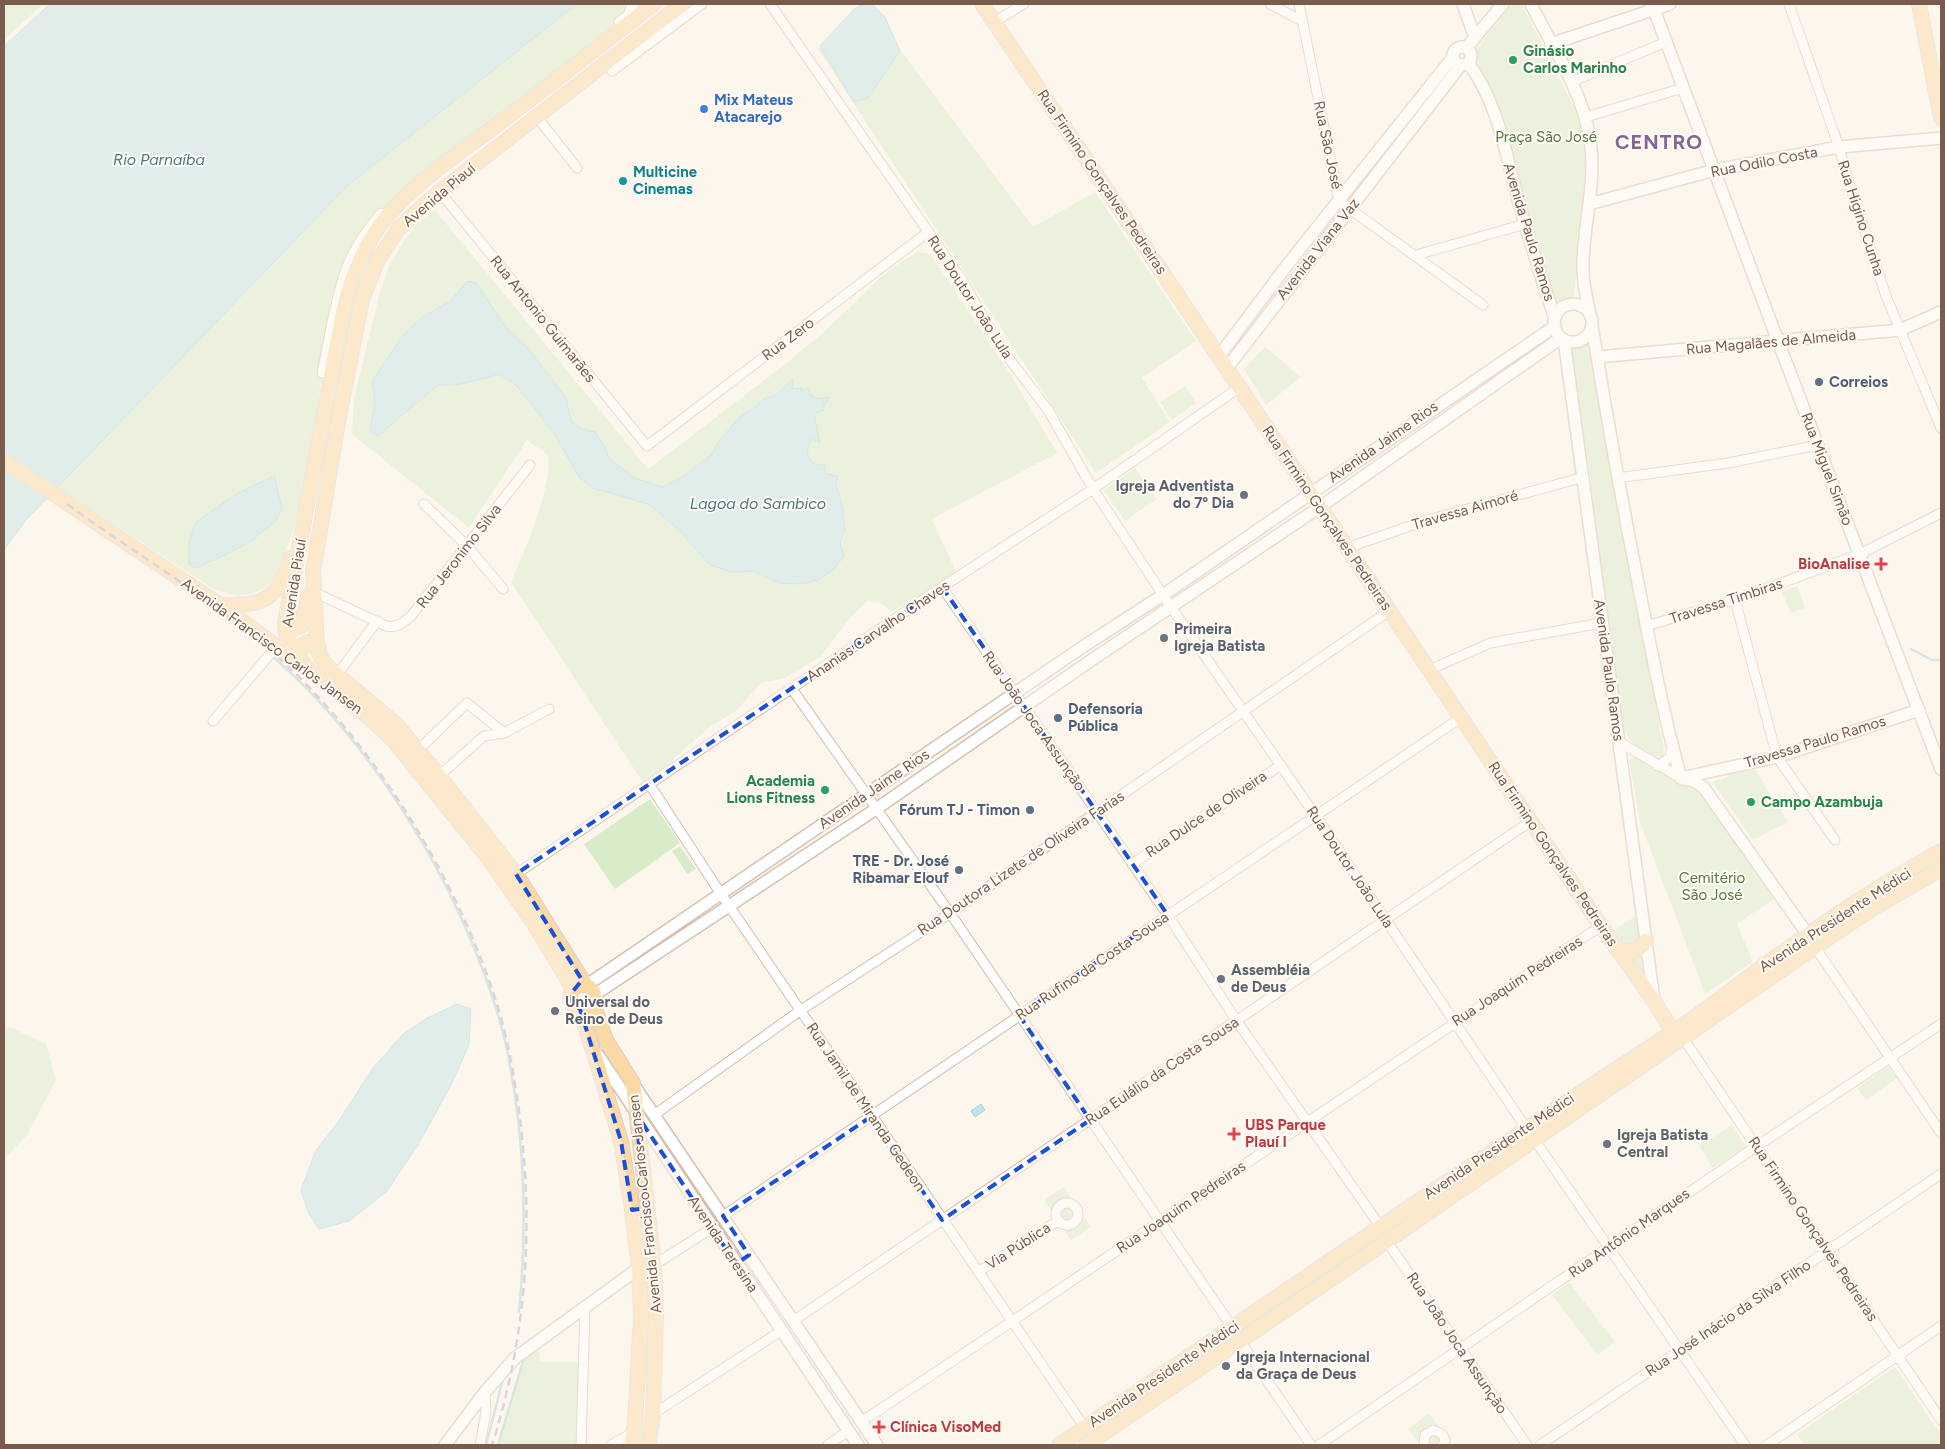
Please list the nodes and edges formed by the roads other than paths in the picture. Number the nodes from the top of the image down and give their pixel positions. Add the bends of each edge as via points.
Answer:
1 (634, 4) edge
2 (654, 4) edge
3 (682, 4) edge
4 (702, 4) edge
5 (770, 4) edge
6 (982, 4) edge
7 (1024, 4) edge
8 (1270, 4) edge
9 (1299, 4) edge
10 (1463, 4) edge
11 (1503, 4) edge
12 (1530, 4) edge
13 (1670, 4) edge
14 (1789, 4) edge
15 (1919, 4) edge
16 (1653, 6) edge
17 (1302, 21) junction
18 (994, 22) junction
19 (1475, 38) junction
20 (1666, 42) junction
21 (1551, 44) junction
22 (1466, 48) junction
23 (1453, 57) junction
24 (1465, 64) junction
25 (612, 71) dead end
26 (1571, 82) junction
27 (1683, 88) junction
28 (537, 117) junction
29 (1586, 117) junction
30 (1941, 118) edge
31 (1401, 124) junction
32 (1410, 132) junction
33 (1941, 138) edge
34 (1839, 147) junction
35 (577, 168) dead end
36 (1715, 170) junction
37 (440, 192) junction
38 (1339, 201) junction
39 (1589, 204) junction
40 (1349, 208) junction
41 (1525, 224) junction
42 (928, 232) junction
43 (1416, 255) junction
44 (1288, 264) junction
45 (1300, 273) junction
46 (1482, 305) dead end
47 (1941, 312) edge
48 (1591, 320) junction
49 (1555, 322) junction
50 (1900, 330) junction
51 (1563, 339) junction
52 (1778, 341) junction
53 (1597, 357) junction
54 (1223, 362) junction
55 (322, 372) dead end
56 (1468, 384) junction
57 (1240, 387) junction
58 (1477, 396) junction
59 (1941, 428) edge
60 (1388, 439) junction
61 (1818, 445) junction
62 (647, 446) joint
63 (1397, 452) junction
64 (4, 461) edge
65 (530, 465) dead end
66 (1584, 477) junction
67 (1618, 478) junction
68 (1093, 489) junction
69 (1310, 492) junction
70 (424, 504) dead end
71 (1320, 506) junction
72 (1941, 513) edge
73 (305, 518) junction
74 (1235, 544) junction
75 (467, 546) junction
76 (1347, 548) junction
77 (1860, 554) junction
78 (1243, 557) junction
79 (312, 572) junction
80 (942, 587) junction
81 (503, 589) dead end
82 (314, 592) junction
83 (1163, 594) junction
84 (1735, 600) junction
85 (220, 605) junction
86 (1171, 607) junction
87 (289, 609) junction
88 (1389, 611) junction
89 (377, 621) junction
90 (1602, 623) junction
91 (1646, 626) junction
92 (277, 646) junction
93 (1084, 646) junction
94 (298, 658) junction
95 (322, 658) junction
96 (1093, 659) junction
97 (309, 670) junction
98 (1429, 670) junction
99 (337, 675) junction
100 (792, 689) junction
101 (1014, 694) junction
102 (1024, 707) junction
103 (549, 709) dead end
104 (1919, 710) junction
105 (1243, 711) junction
106 (1462, 717) junction
107 (213, 721) dead end
108 (504, 733) junction
109 (1619, 742) junction
110 (1672, 744) junction
111 (418, 750) junction
112 (1777, 757) junction
113 (1280, 765) junction
114 (1658, 766) junction
115 (1941, 768) edge
116 (439, 776) junction
117 (1681, 778) junction
118 (650, 784) junction
119 (866, 795) junction
120 (876, 809) junction
121 (1096, 811) junction
122 (1315, 815) junction
123 (1531, 821) junction
124 (1835, 840) dead end
125 (1941, 851) edge
126 (1132, 864) junction
127 (1941, 869) edge
128 (516, 874) junction
129 (720, 894) junction
130 (1871, 901) junction
131 (730, 907) junction
132 (950, 913) junction
133 (1167, 914) junction
134 (1386, 920) junction
135 (1601, 926) junction
136 (1646, 941) junction
137 (1811, 941) junction
138 (1616, 948) junction
139 (586, 991) junction
140 (1654, 1001) junction
141 (580, 1009) junction
142 (801, 1010) junction
143 (1020, 1015) junction
144 (1236, 1020) junction
145 (1454, 1022) junction
146 (1941, 1024) edge
147 (1678, 1035) junction
148 (590, 1043) junction
149 (1890, 1058) junction
150 (632, 1083) junction
151 (636, 1114) junction
152 (654, 1115) junction
153 (872, 1116) junction
154 (1090, 1120) junction
155 (1308, 1122) junction
156 (1530, 1133) junction
157 (1941, 1133) edge
158 (1757, 1146) junction
159 (1941, 1174) edge
160 (647, 1208) junction
161 (632, 1210) junction
162 (723, 1216) junction
163 (942, 1220) junction
164 (1058, 1220) dead end
165 (1160, 1222) junction
166 (1380, 1226) junction
167 (712, 1228) junction
168 (1386, 1240) junction
169 (1608, 1248) junction
170 (1828, 1251) junction
171 (749, 1255) junction
172 (736, 1264) junction
173 (654, 1265) junction
174 (1320, 1266) junction
175 (639, 1268) junction
176 (978, 1272) junction
177 (1330, 1280) junction
178 (584, 1308) junction
179 (793, 1321) junction
180 (1012, 1322) junction
181 (1941, 1326) edge
182 (1232, 1327) junction
183 (781, 1331) junction
184 (1240, 1341) junction
185 (1461, 1348) junction
186 (1680, 1350) junction
187 (1898, 1356) junction
188 (820, 1360) junction
189 (807, 1370) junction
190 (485, 1392) junction
191 (653, 1414) junction
192 (1941, 1420) edge
193 (861, 1422) junction
194 (1085, 1428) junction
195 (848, 1431) junction
196 (632, 1439) edge
197 (1092, 1444) edge
198 (445, 1445) edge
199 (480, 1445) edge
200 (581, 1445) edge
201 (612, 1445) edge
202 (648, 1445) edge
203 (828, 1445) edge
204 (858, 1445) edge
205 (877, 1445) edge
206 (1060, 1445) edge
207 (1311, 1445) edge
208 (1319, 1445) edge
209 (1424, 1445) edge
210 (1443, 1445) edge
211 (1527, 1445) edge
212 (1540, 1445) edge
213 (1745, 1445) edge
214 (1767, 1445) edge

1 - 55 street via 628,15 414,181 370,226 344,274
2 - 73 main road, Avenida Piauí via 431,174 400,202 380,226 349,285
3 - 28 main road, Avenida Piauí
4 - 25 street
5 - 42 street, Rua Doutor João Lula
6 - 18 main road, Rua Firmino Gonçalves Pedreiras
7 - 18 street
8 - 17 street
9 - 17 street, Rua São José
10 - 19 street
11 - 19 street
12 - 21 street
13 - 16 street
14 - 34 street, Rua Higino Cunha
15 - 30 main road
16 - 20 street, Rua Miguel Simão
16 - 21 street
17 - 38 street, Rua São José
18 - 54 main road, Rua Firmino Gonçalves Pedreiras
19 - 22 street
20 - 26 street
20 - 27 street, Rua Miguel Simão
21 - 26 street
22 - 23 street via 1458,48
22 - 24 street via 1471,55
23 - 24 street via 1456,63
23 - 31 street, Avenida Viana Vaz
24 - 32 street, Avenida Viana Vaz
24 - 41 street, Avenida Paulo Ramos via 1482,84 1492,107
26 - 29 street
27 - 29 street
27 - 36 street, Rua Miguel Simão
28 - 35 street
28 - 37 main road, Avenida Piauí
29 - 39 street via 1592,163
31 - 32 street
31 - 38 street, Avenida Viana Vaz
32 - 40 street, Avenida Viana Vaz
33 - 34 street, Rua Odilo Costa
34 - 36 street, Rua Odilo Costa
34 - 50 street, Rua Higino Cunha via 1871,253
36 - 39 street, Rua Odilo Costa
36 - 52 street, Rua Miguel Simão
37 - 62 street, Rua Antonio Guimarães
37 - 79 main road, Avenida Piauí via 398,229 378,260 362,299
38 - 40 street, Rua São José
38 - 44 street, Avenida Viana Vaz
39 - 48 street via 1582,266
40 - 43 street, Rua São José
40 - 45 street, Avenida Viana Vaz
41 - 43 street
41 - 49 street, Avenida Paulo Ramos
42 - 62 street, Rua Zero
42 - 68 street, Rua Doutor João Lula via 976,302 1001,348 1048,410
43 - 46 street, Rua São José
44 - 45 street
44 - 54 street, Avenida Viana Vaz
45 - 54 street, Avenida Viana Vaz
47 - 50 street, Rua Magalães de Almeida
48 - 49 street via 1581,306 1571,305 1560,309
48 - 51 street via 1588,334 1582,340
48 - 53 street
49 - 51 street
49 - 56 street, Avenida Jaime Rios
50 - 52 street, Rua Magalães de Almeida
50 - 59 street, Rua Higino Cunha
51 - 58 street, Avenida Jaime Rios
51 - 66 street, Avenida Paulo Ramos
52 - 53 street, Rua Magalães de Almeida
52 - 61 street, Rua Miguel Simão
53 - 67 street
54 - 57 main road, Rua Firmino Gonçalves Pedreiras
56 - 58 street
56 - 60 street, Avenida Jaime Rios
57 - 68 street, Ananias Carvalho Chaves
57 - 69 main road, Rua Firmino Gonçalves Pedreiras
58 - 63 street, Avenida Jaime Rios
60 - 63 street
60 - 69 street, Avenida Jaime Rios
61 - 67 street via 1728,463
61 - 77 street, Rua Miguel Simão
63 - 71 street, Avenida Jaime Rios
64 - 85 main road, Avenida Francisco Carlos Jansen
65 - 75 street, Rua Jeronimo Silva
66 - 76 street, Travessa Aimoré via 1398,528
66 - 90 street, Avenida Paulo Ramos
67 - 91 street
68 - 80 street, Ananias Carvalho Chaves
68 - 83 street, Rua Doutor João Lula
69 - 71 main road, Rua Firmino Gonçalves Pedreiras
69 - 74 street, Avenida Jaime Rios
70 - 75 street
71 - 76 main road, Rua Firmino Gonçalves Pedreiras
71 - 78 street, Avenida Jaime Rios
72 - 77 street, Travessa Timbiras
73 - 85 main road, Avenida Piauí via 284,580 273,592 254,603
73 - 87 main road, Avenida Piauí
74 - 78 street
74 - 83 street, Avenida Jaime Rios
75 - 81 street
75 - 89 street, Rua Jeronimo Silva via 412,616 393,627
76 - 88 main road, Rua Firmino Gonçalves Pedreiras
77 - 84 street, Travessa Timbiras
77 - 104 street, Rua Miguel Simão
78 - 86 street, Avenida Jaime Rios
79 - 82 main road, Avenida Piauí
79 - 87 main road via 301,626 294,628 288,622
80 - 100 street, Ananias Carvalho Chaves
80 - 101 street, Rua João Joca Assunção
82 - 89 street, Rua Jeronimo Silva
82 - 95 main road, Avenida Francisco Carlos Jansen via 316,632
83 - 86 street
83 - 93 street, Avenida Jaime Rios
84 - 91 street, Travessa Timbiras
84 - 112 street
85 - 92 main road, Avenida Francisco Carlos Jansen
86 - 96 street, Avenida Jaime Rios
86 - 105 street, Rua Doutor João Lula
87 - 94 main road, Avenida Piauí via 285,623 287,640
88 - 98 main road, Rua Firmino Gonçalves Pedreiras
88 - 105 street, Rua Doutora Lizete de Oliveira Farias
89 - 99 street
90 - 98 street via 1490,642
90 - 109 street, Avenida Paulo Ramos
91 - 110 street
92 - 97 main road, Avenida Francisco Carlos Jansen
92 - 107 street, Avenida Piauí
93 - 96 street
93 - 101 street, Avenida Jaime Rios
94 - 95 main road via 300,647 307,642 314,645
94 - 97 main road, Avenida Piauí
95 - 99 main road, Avenida Francisco Carlos Jansen
96 - 102 street, Avenida Jaime Rios
97 - 139 main road, Avenida Francisco Carlos Jansen via 366,714 394,741 489,859
98 - 106 main road, Rua Firmino Gonçalves Pedreiras
99 - 111 main road, Avenida Francisco Carlos Jansen via 397,726
100 - 118 street, Ananias Carvalho Chaves
100 - 119 street
101 - 102 street, Rua João Joca Assunção
101 - 119 street, Avenida Jaime Rios
102 - 120 street, Avenida Jaime Rios
102 - 121 street, Rua João Joca Assunção
103 - 108 street
104 - 112 street, Travessa Paulo Ramos
104 - 115 street, Rua Miguel Simão
105 - 113 street, Rua Doutor João Lula
105 - 121 street, Rua Doutora Lizete de Oliveira Farias
106 - 122 street, Rua Rufino da Costa Sousa
106 - 123 main road, Rua Firmino Gonçalves Pedreiras
108 - 111 street via 468,703
108 - 116 street via 484,736
109 - 114 street
109 - 136 street, Avenida Paulo Ramos
110 - 114 street via 1670,757
110 - 117 street
111 - 116 main road, Avenida Francisco Carlos Jansen
112 - 117 street, Travessa Paulo Ramos
112 - 124 street
113 - 122 street, Rua Doutor João Lula
113 - 126 street, Rua Dulce de Oliveira
114 - 117 street
116 - 128 main road, Avenida Francisco Carlos Jansen
117 - 137 street via 1704,788
118 - 128 street, Ananias Carvalho Chaves
118 - 129 street, Rua Jamil de Miranda Gedeon
119 - 120 street
119 - 129 street, Avenida Jaime Rios
120 - 131 street, Avenida Jaime Rios
120 - 132 street
121 - 126 street, Rua João Joca Assunção
121 - 132 street, Rua Doutora Lizete de Oliveira Farias
122 - 133 street, Rua Rufino da Costa Sousa
122 - 134 street, Rua Doutor João Lula
123 - 134 street, Rua Eulálio da Costa Sousa
123 - 135 main road, Rua Firmino Gonçalves Pedreiras
125 - 130 main road, Avenida Presidente Médici
126 - 133 street, Rua João Joca Assunção
127 - 130 main road, Avenida Presidente Médici
128 - 139 main road, Avenida Francisco Carlos Jansen
129 - 131 street, Rua Jamil de Miranda Gedeon
129 - 139 street, Avenida Jaime Rios
130 - 137 main road, Avenida Presidente Médici
131 - 139 street, Avenida Jaime Rios
131 - 142 street, Rua Jamil de Miranda Gedeon
132 - 142 street, Rua Doutora Lizete de Oliveira Farias
132 - 143 street
133 - 143 street, Rua Rufino da Costa Sousa
133 - 144 street, Rua João Joca Assunção
134 - 144 street, Rua Eulálio da Costa Sousa
134 - 145 street, Rua Doutor João Lula
135 - 138 main road, Rua Firmino Gonçalves Pedreiras
135 - 145 street, Rua Joaquim Pedreiras
136 - 138 main road via 1632,952
136 - 140 street, Avenida Paulo Ramos
137 - 147 main road, Avenida Presidente Médici
137 - 149 street
138 - 140 main road, Rua Firmino Gonçalves Pedreiras
139 - 141 main road via 587,1008
139 - 141 main road, Avenida Francisco Carlos Jansen via 570,995 571,1003
139 - 150 main road, Avenida Francisco Carlos Jansen via 606,1040
140 - 147 main road, Rua Firmino Gonçalves Pedreiras
141 - 148 main road, Avenida Francisco Carlos Jansen
142 - 152 street, Rua Doutora Lizete de Oliveira Farias
142 - 153 street, Rua Jamil de Miranda Gedeon
143 - 153 street, Rua Rufino da Costa Sousa
143 - 154 street
144 - 154 street, Rua Eulálio da Costa Sousa
144 - 155 street, Rua João Joca Assunção
145 - 155 street, Rua Joaquim Pedreiras
145 - 156 street, Rua Doutor João Lula
146 - 149 street, Rua Antônio Marques
147 - 156 main road, Avenida Presidente Médici
147 - 158 street, Rua Firmino Gonçalves Pedreiras
148 - 151 street, Avenida Teresina
148 - 161 main road, Avenida Francisco Carlos Jansen via 621,1140
149 - 157 street
149 - 158 street, Rua Antônio Marques
150 - 151 main road, Avenida Francisco Carlos Jansen
150 - 152 street, Avenida Teresina
151 - 160 main road, Avenida Francisco Carlos Jansen
151 - 167 street, Avenida Teresina
152 - 162 street, Avenida Teresina
153 - 162 street, Rua Rufino da Costa Sousa
153 - 163 street, Rua Jamil de Miranda Gedeon
154 - 163 street, Rua Eulálio da Costa Sousa
154 - 165 street
155 - 165 street, Rua Joaquim Pedreiras
155 - 166 street, Rua João Joca Assunção
156 - 166 main road, Avenida Presidente Médici
156 - 168 main road, Avenida Presidente Médici
156 - 169 street, Rua Doutor João Lula
158 - 169 street, Rua Antônio Marques
158 - 170 street, Rua Firmino Gonçalves Pedreiras
159 - 170 street, Rua José Inácio da Silva Filho
160 - 161 main road
160 - 173 main road, Avenida Francisco Carlos Jansen
161 - 175 main road, Avenida Francisco Carlos Jansen
162 - 171 street, Avenida Teresina
163 - 176 street, Rua Jamil de Miranda Gedeon
163 - 179 street, Rua Eulálio da Costa Sousa
164 - 176 street, Via Pública
165 - 180 street, Rua Joaquim Pedreiras
165 - 182 street
166 - 174 main road, Avenida Presidente Médici
167 - 172 street, Avenida Teresina
167 - 173 street
168 - 177 main road, Avenida Presidente Médici
168 - 185 street, Rua João Joca Assunção
169 - 185 street, Rua Antônio Marques
169 - 186 street, Rua Doutor João Lula
170 - 186 street, Rua José Inácio da Silva Filho
170 - 187 street, Rua Firmino Gonçalves Pedreiras
171 - 172 street
171 - 179 street, Avenida Teresina
172 - 183 street, Avenida Teresina
173 - 191 main road, Avenida Francisco Carlos Jansen
174 - 177 main road
174 - 182 main road, Avenida Presidente Médici
175 - 178 street
175 - 196 main road, Avenida Francisco Carlos Jansen via 641,1317
176 - 180 street, Rua Jamil de Miranda Gedeon
177 - 184 main road, Avenida Presidente Médici
178 - 190 street via 515,1358
178 - 200 street
179 - 188 street, Avenida Teresina
180 - 193 street, Rua Joaquim Pedreiras
180 - 194 street, Rua Jamil de Miranda Gedeon
181 - 187 street
182 - 194 main road, Avenida Presidente Médici
183 - 189 street, Avenida Teresina
183 - 191 street
184 - 197 main road, Avenida Presidente Médici
184 - 207 street
185 - 208 street, Rua Antônio Marques
185 - 211 street, Rua João Joca Assunção
186 - 212 street, Rua José Inácio da Silva Filho
186 - 213 street, Rua Doutor João Lula
187 - 192 street, Rua Firmino Gonçalves Pedreiras
187 - 214 street
188 - 189 street
188 - 193 street, Avenida Teresina
189 - 195 street, Avenida Teresina
190 - 198 street
190 - 199 street via 486,1412
191 - 202 main road, Avenida Francisco Carlos Jansen
193 - 205 street, Avenida Teresina
194 - 206 main road, Avenida Presidente Médici
195 - 203 street
195 - 204 street, Avenida Teresina
196 - 201 street
209 - 210 street via 1425,1435 1433,1430 1442,1434

